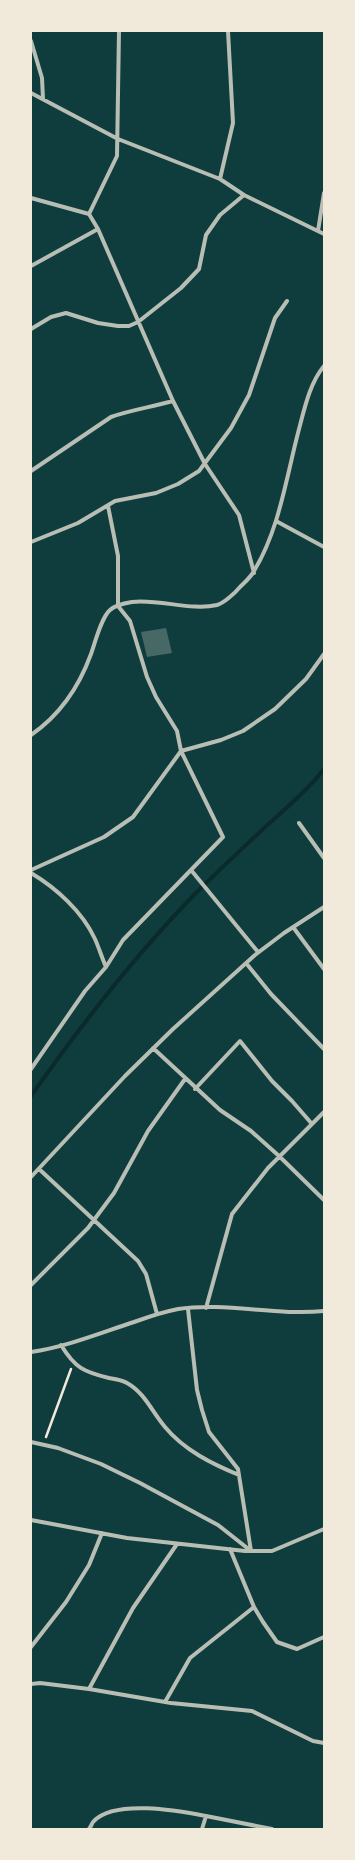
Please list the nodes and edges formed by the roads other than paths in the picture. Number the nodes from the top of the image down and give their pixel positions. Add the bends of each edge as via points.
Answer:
1 (119, 31) edge
2 (228, 31) edge
3 (31, 41) edge
4 (31, 93) edge
5 (42, 99) junction
6 (118, 139) junction
7 (220, 179) junction
8 (324, 193) edge
9 (244, 194) junction
10 (31, 198) edge
11 (89, 214) junction
12 (98, 229) junction
13 (318, 231) junction
14 (324, 234) edge
15 (31, 266) edge
16 (287, 301) dead end
17 (138, 322) junction
18 (31, 329) edge
19 (324, 366) edge
20 (173, 401) junction
21 (205, 464) junction
22 (31, 471) edge
23 (108, 506) junction
24 (276, 521) junction
25 (31, 542) edge
26 (324, 547) edge
27 (254, 573) junction
28 (118, 606) junction
29 (324, 654) edge
30 (31, 735) edge
31 (181, 751) junction
32 (299, 823) dead end
33 (324, 858) edge
34 (191, 870) junction
35 (31, 872) edge
36 (324, 907) edge
37 (293, 927) junction
38 (258, 952) junction
39 (246, 963) junction
40 (106, 967) junction
41 (324, 969) edge
42 (153, 1048) junction
43 (324, 1049) edge
44 (31, 1069) edge
45 (185, 1079) junction
46 (196, 1089) junction
47 (324, 1112) edge
48 (312, 1124) junction
49 (280, 1156) junction
50 (39, 1169) junction
51 (31, 1177) edge
52 (324, 1200) edge
53 (93, 1221) junction
54 (31, 1285) edge
55 (206, 1308) junction
56 (188, 1309) junction
57 (324, 1310) edge
58 (157, 1314) junction
59 (61, 1345) junction
60 (31, 1352) edge
61 (31, 1442) edge
62 (239, 1475) junction
63 (31, 1520) edge
64 (324, 1529) edge
65 (102, 1533) junction
66 (177, 1544) junction
67 (230, 1549) junction
68 (251, 1551) junction
69 (254, 1607) junction
70 (324, 1637) edge
71 (31, 1647) edge
72 (31, 1684) edge
73 (89, 1689) junction
74 (165, 1702) junction
75 (324, 1743) edge
76 (206, 1816) junction
77 (90, 1829) edge
78 (202, 1829) edge
79 (272, 1829) edge

1 - 6 street
2 - 7 street via 233,123
3 - 5 street via 42,78
4 - 5 street
5 - 6 street
6 - 7 street
6 - 11 street via 117,156
7 - 9 street
8 - 13 street
9 - 13 street
9 - 17 street via 220,215 206,235 199,269 182,288
10 - 11 street
11 - 12 street
12 - 15 street
12 - 17 street
13 - 14 street
16 - 21 street via 275,318 250,395 231,428
17 - 18 street via 129,326 118,326 66,313
17 - 20 street
19 - 24 street via 304,408
20 - 21 street
20 - 22 street via 111,417
21 - 23 street via 199,471 178,484 156,493 115,501
21 - 27 street via 239,515
23 - 25 street via 78,523
23 - 28 street via 118,556
24 - 26 street
24 - 27 street
27 - 28 street via 218,604 200,607 143,601
28 - 30 street via 110,610 102,623 86,668 68,699 45,726
28 - 31 street via 130,622 147,677 177,731
29 - 31 street via 306,679 276,709 243,731
31 - 34 street via 223,837
31 - 35 street via 133,817 104,837
32 - 33 street
34 - 38 street
34 - 40 street via 123,940
35 - 40 street via 48,884 80,916 94,937
36 - 37 street
37 - 38 street
37 - 41 street
38 - 39 street
39 - 42 street
39 - 43 street via 271,994
40 - 44 street
42 - 45 street
42 - 50 street
45 - 46 street
45 - 53 street via 148,1131 118,1186
46 - 48 street via 240,1041 272,1081
46 - 49 street
47 - 48 street
48 - 49 street
49 - 52 street
49 - 55 street via 232,1214
50 - 51 street
50 - 53 street
53 - 54 street
53 - 58 street via 138,1261 146,1274
55 - 56 street
55 - 57 street via 302,1313
56 - 58 street
56 - 62 street via 197,1390 208,1432 238,1469
58 - 59 street
59 - 60 street
59 - 62 street via 68,1357 81,1370 127,1382 147,1400 165,1427 181,1442 209,1462
61 - 68 street via 101,1464 140,1483 218,1525
62 - 68 street
63 - 65 street
64 - 68 street via 272,1551
65 - 66 street
65 - 71 street via 88,1565 66,1602
66 - 67 street
66 - 73 street via 133,1608
67 - 68 street
67 - 69 street
69 - 70 street via 277,1642 296,1649
69 - 74 street via 190,1658
72 - 73 street
73 - 74 street
74 - 75 street via 252,1711 313,1741
76 - 77 street via 137,1808 110,1812 94,1821
76 - 78 street
76 - 79 street

